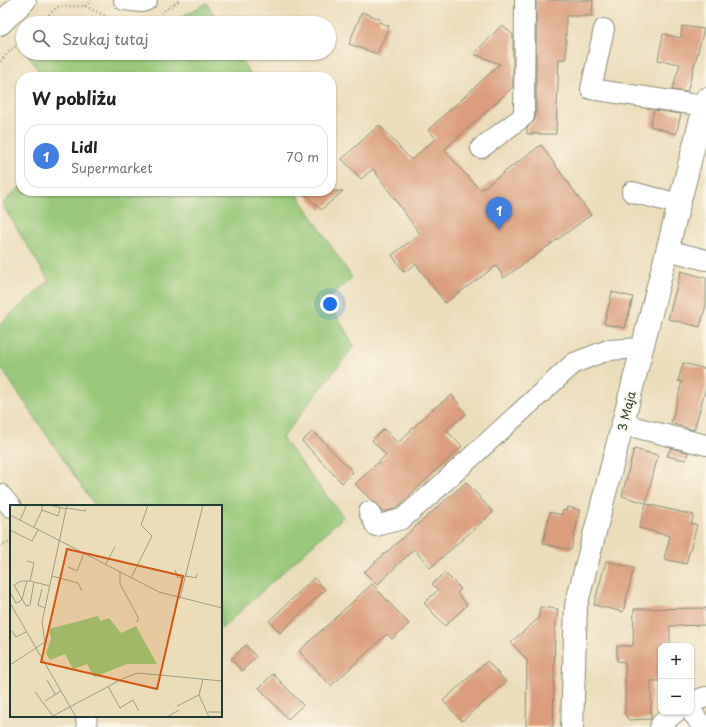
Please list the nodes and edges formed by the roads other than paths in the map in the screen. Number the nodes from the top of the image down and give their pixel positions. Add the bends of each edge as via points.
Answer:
1 (25, 0) edge
2 (124, 0) edge
3 (147, 0) edge
4 (525, 0) edge
5 (0, 24) edge
6 (604, 29) dead end
7 (705, 103) edge
8 (481, 148) dead end
9 (632, 192) dead end
10 (679, 204) junction
11 (667, 250) junction
12 (706, 260) edge
13 (642, 348) junction
14 (622, 424) junction
15 (706, 445) edge
16 (0, 494) edge
17 (10, 506) edge
18 (369, 512) dead end
19 (706, 697) edge
20 (694, 701) edge
21 (672, 715) edge
22 (694, 715) edge
23 (86, 717) edge
24 (88, 727) edge
25 (572, 727) edge
26 (660, 727) edge
27 (703, 727) edge

1 - 5 main road
2 - 3 street
4 - 8 street via 524,116
6 - 7 street via 591,89
7 - 10 main road, 3 Maja
9 - 10 street
10 - 11 main road, 3 Maja
11 - 12 street
11 - 13 main road, 3 Maja
13 - 14 main road, 3 Maja
13 - 18 street via 608,350 574,363 402,519 376,526
14 - 15 street
14 - 25 main road, 3 Maja via 576,606
16 - 17 street
19 - 20 street
21 - 26 street
22 - 27 street
23 - 24 street

